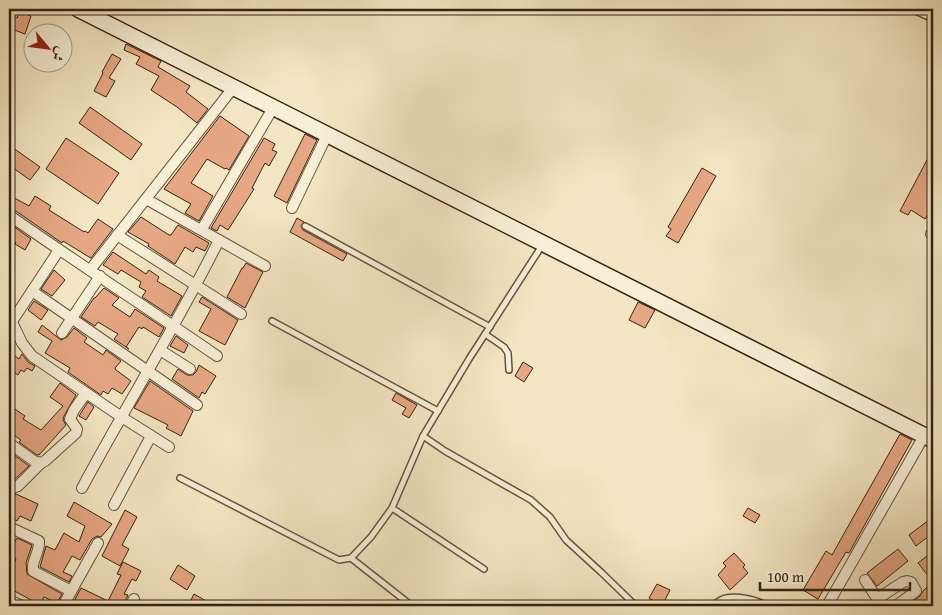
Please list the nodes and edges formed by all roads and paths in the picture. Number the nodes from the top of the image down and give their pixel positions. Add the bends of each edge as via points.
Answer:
1 (78, 9) edge
2 (911, 9) edge
3 (933, 20) edge
4 (233, 88) junction
5 (273, 108) junction
6 (328, 136) junction
7 (146, 199) junction
8 (292, 208) dead end
9 (9, 215) edge
10 (305, 226) dead end
11 (202, 230) junction
12 (117, 235) junction
13 (219, 240) junction
14 (543, 244) junction
15 (58, 250) junction
16 (265, 266) dead end
17 (90, 270) junction
18 (100, 276) junction
19 (196, 286) junction
20 (32, 291) junction
21 (241, 314) dead end
22 (72, 319) junction
23 (272, 321) dead end
24 (10, 324) edge
25 (174, 326) junction
26 (490, 327) junction
27 (62, 333) dead end
28 (485, 334) junction
29 (160, 350) junction
30 (217, 356) dead end
31 (190, 369) dead end
32 (509, 370) dead end
33 (148, 371) junction
34 (86, 393) junction
35 (197, 405) dead end
36 (438, 411) junction
37 (120, 416) junction
38 (151, 436) junction
39 (423, 436) junction
40 (927, 442) edge
41 (9, 443) edge
42 (169, 447) dead end
43 (40, 463) junction
44 (180, 478) dead end
45 (82, 488) dead end
46 (9, 490) edge
47 (114, 505) dead end
48 (392, 508) junction
49 (9, 527) edge
50 (98, 543) dead end
51 (351, 558) junction
52 (484, 569) dead end
53 (865, 580) dead end
54 (71, 591) junction
55 (9, 600) edge
56 (880, 603) edge
57 (22, 606) edge
58 (63, 606) edge
59 (412, 606) edge
60 (636, 606) edge
61 (712, 606) edge
62 (766, 606) edge
63 (827, 606) edge
64 (896, 606) edge

1 - 4 street
2 - 3 lane
4 - 5 street
4 - 7 street
5 - 6 street
5 - 11 street
6 - 8 street
6 - 14 street
7 - 11 street
7 - 12 street
9 - 15 street
10 - 26 lane
11 - 13 street
12 - 17 street
12 - 19 street
13 - 16 street
13 - 19 street
14 - 26 lane
14 - 40 street
15 - 17 street
15 - 20 street
17 - 18 street
18 - 22 street
18 - 25 street
19 - 21 street
19 - 25 street
20 - 22 street
20 - 24 street
22 - 27 street
22 - 33 street
23 - 36 lane
24 - 34 street via 32,356
25 - 29 street
25 - 30 street
26 - 28 lane
28 - 32 lane via 504,347 508,353
28 - 36 lane
29 - 31 street
29 - 33 street
33 - 35 street
33 - 37 street
34 - 37 street
34 - 43 street via 70,419 76,433
36 - 39 lane
37 - 38 street
37 - 45 street
38 - 42 street
38 - 47 street
39 - 48 lane
39 - 60 lane via 531,500 550,517 566,540
40 - 63 street
41 - 43 street
43 - 46 street via 18,486
44 - 51 lane via 338,560
48 - 51 lane
48 - 52 lane
49 - 54 street via 39,541 33,571
50 - 54 street
51 - 59 lane
53 - 56 street
54 - 58 street
55 - 57 street
56 - 64 street via 903,582 911,582 916,591
61 - 62 lane via 724,598 751,600

